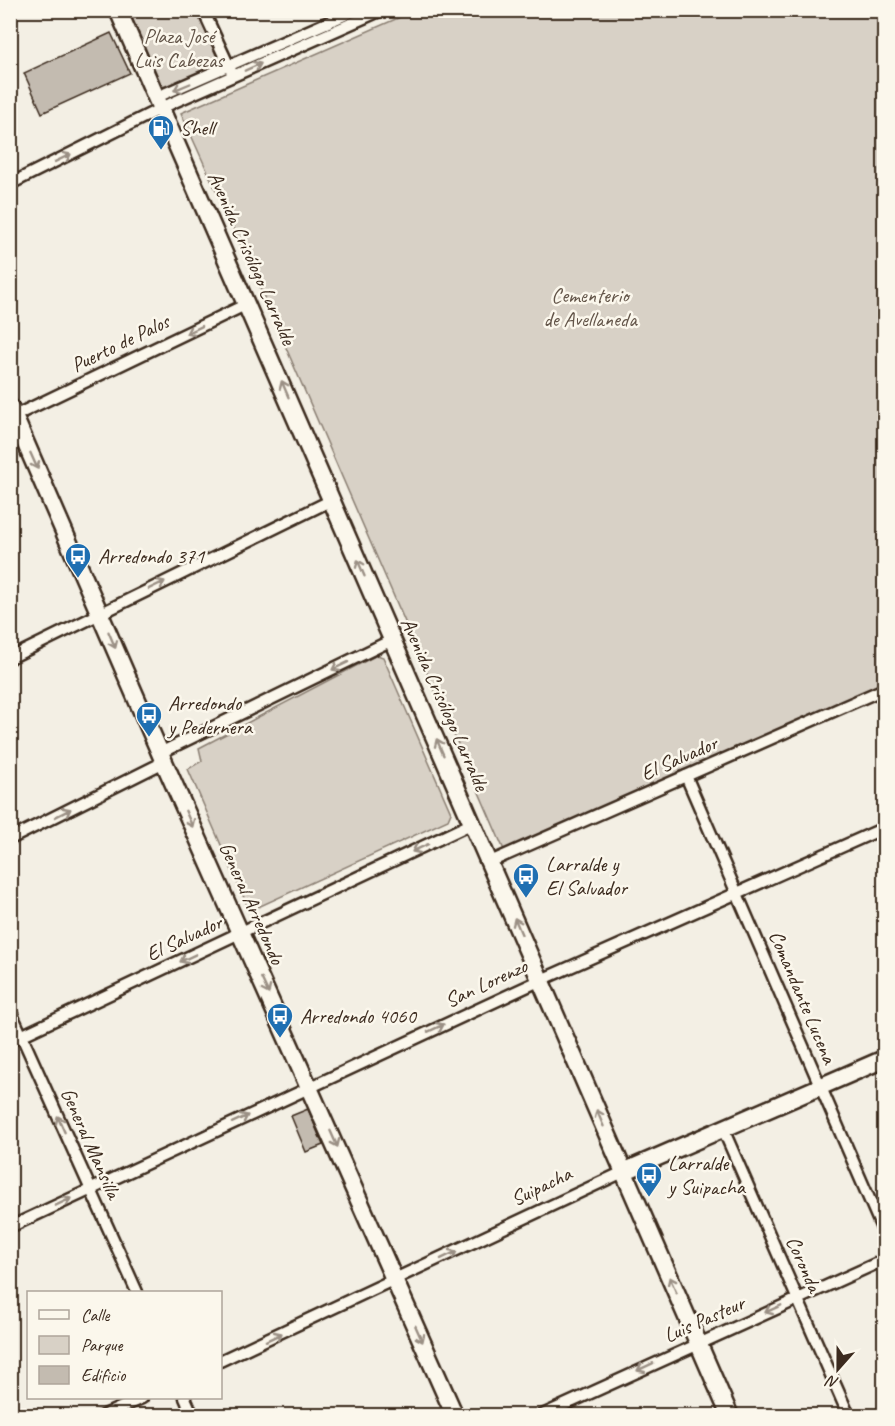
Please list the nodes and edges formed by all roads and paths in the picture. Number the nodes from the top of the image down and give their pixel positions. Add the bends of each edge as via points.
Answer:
1 (118, 10) edge
2 (203, 10) edge
3 (356, 10) edge
4 (382, 10) edge
5 (332, 21) edge
6 (231, 71) junction
7 (159, 103) junction
8 (10, 184) edge
9 (246, 304) junction
10 (12, 414) edge
11 (332, 500) junction
12 (101, 613) junction
13 (392, 640) junction
14 (10, 658) edge
15 (885, 689) edge
16 (162, 757) junction
17 (687, 776) junction
18 (473, 823) junction
19 (885, 828) edge
20 (10, 839) edge
21 (490, 862) junction
22 (736, 892) junction
23 (241, 933) junction
24 (541, 980) junction
25 (10, 1010) edge
26 (22, 1036) junction
27 (10, 1041) edge
28 (885, 1059) edge
29 (310, 1085) junction
30 (821, 1088) junction
31 (723, 1129) junction
32 (623, 1172) junction
33 (90, 1189) junction
34 (10, 1227) edge
35 (885, 1233) edge
36 (885, 1260) edge
37 (396, 1280) junction
38 (136, 1291) edge
39 (798, 1299) junction
40 (698, 1343) junction
41 (222, 1360) edge
42 (140, 1399) edge
43 (185, 1399) edge
44 (102, 1416) edge
45 (193, 1416) edge
46 (455, 1416) edge
47 (540, 1416) edge
48 (730, 1416) edge
49 (849, 1416) edge

1 - 7 street, Avenida Crisólogo Larralde
2 - 6 street
3 - 5 street
4 - 5 street
5 - 6 street
6 - 7 street
8 -> 7 street
7 - 9 street, Avenida Crisólogo Larralde
9 -> 10 street, Puerto de Palos
11 -> 9 street, Avenida Crisólogo Larralde
10 -> 12 street, General Arredondo
12 -> 11 street
13 -> 11 street, Avenida Crisólogo Larralde
12 - 14 street
12 -> 16 street, General Arredondo
13 -> 16 street
18 -> 13 street, Avenida Crisólogo Larralde
15 - 17 street, El Salvador
20 -> 16 street
16 -> 23 street, General Arredondo
17 - 21 street, El Salvador
17 - 22 street, Comandante Lucena
18 - 21 street, Avenida Crisólogo Larralde
18 -> 23 street, El Salvador
19 - 22 street, San Lorenzo
24 -> 21 street, Avenida Crisólogo Larralde
22 - 24 street, San Lorenzo
22 - 30 street, Comandante Lucena
23 -> 26 street, El Salvador
23 -> 29 street, General Arredondo
29 -> 24 street, San Lorenzo
32 -> 24 street, Avenida Crisólogo Larralde
25 - 26 street, General Mansilla
26 - 27 street, El Salvador
33 -> 26 street, General Mansilla
28 - 30 street, Suipacha
33 -> 29 street, San Lorenzo
29 -> 37 street, General Arredondo
30 - 31 street, Suipacha
30 - 35 street, Comandante Lucena
31 - 32 street, Suipacha
31 - 39 street, Coronda
37 -> 32 street, Suipacha
40 -> 32 street, Avenida Crisólogo Larralde
34 -> 33 street, San Lorenzo
33 - 38 street, General Mansilla
36 - 39 street, Luis Pasteur
41 -> 37 street, Suipacha
37 -> 46 street, General Arredondo
39 -> 40 street, Luis Pasteur
39 - 49 street, Coronda
40 -> 47 street, Luis Pasteur
40 - 48 street, Avenida Crisólogo Larralde
42 - 44 street
43 - 45 street

